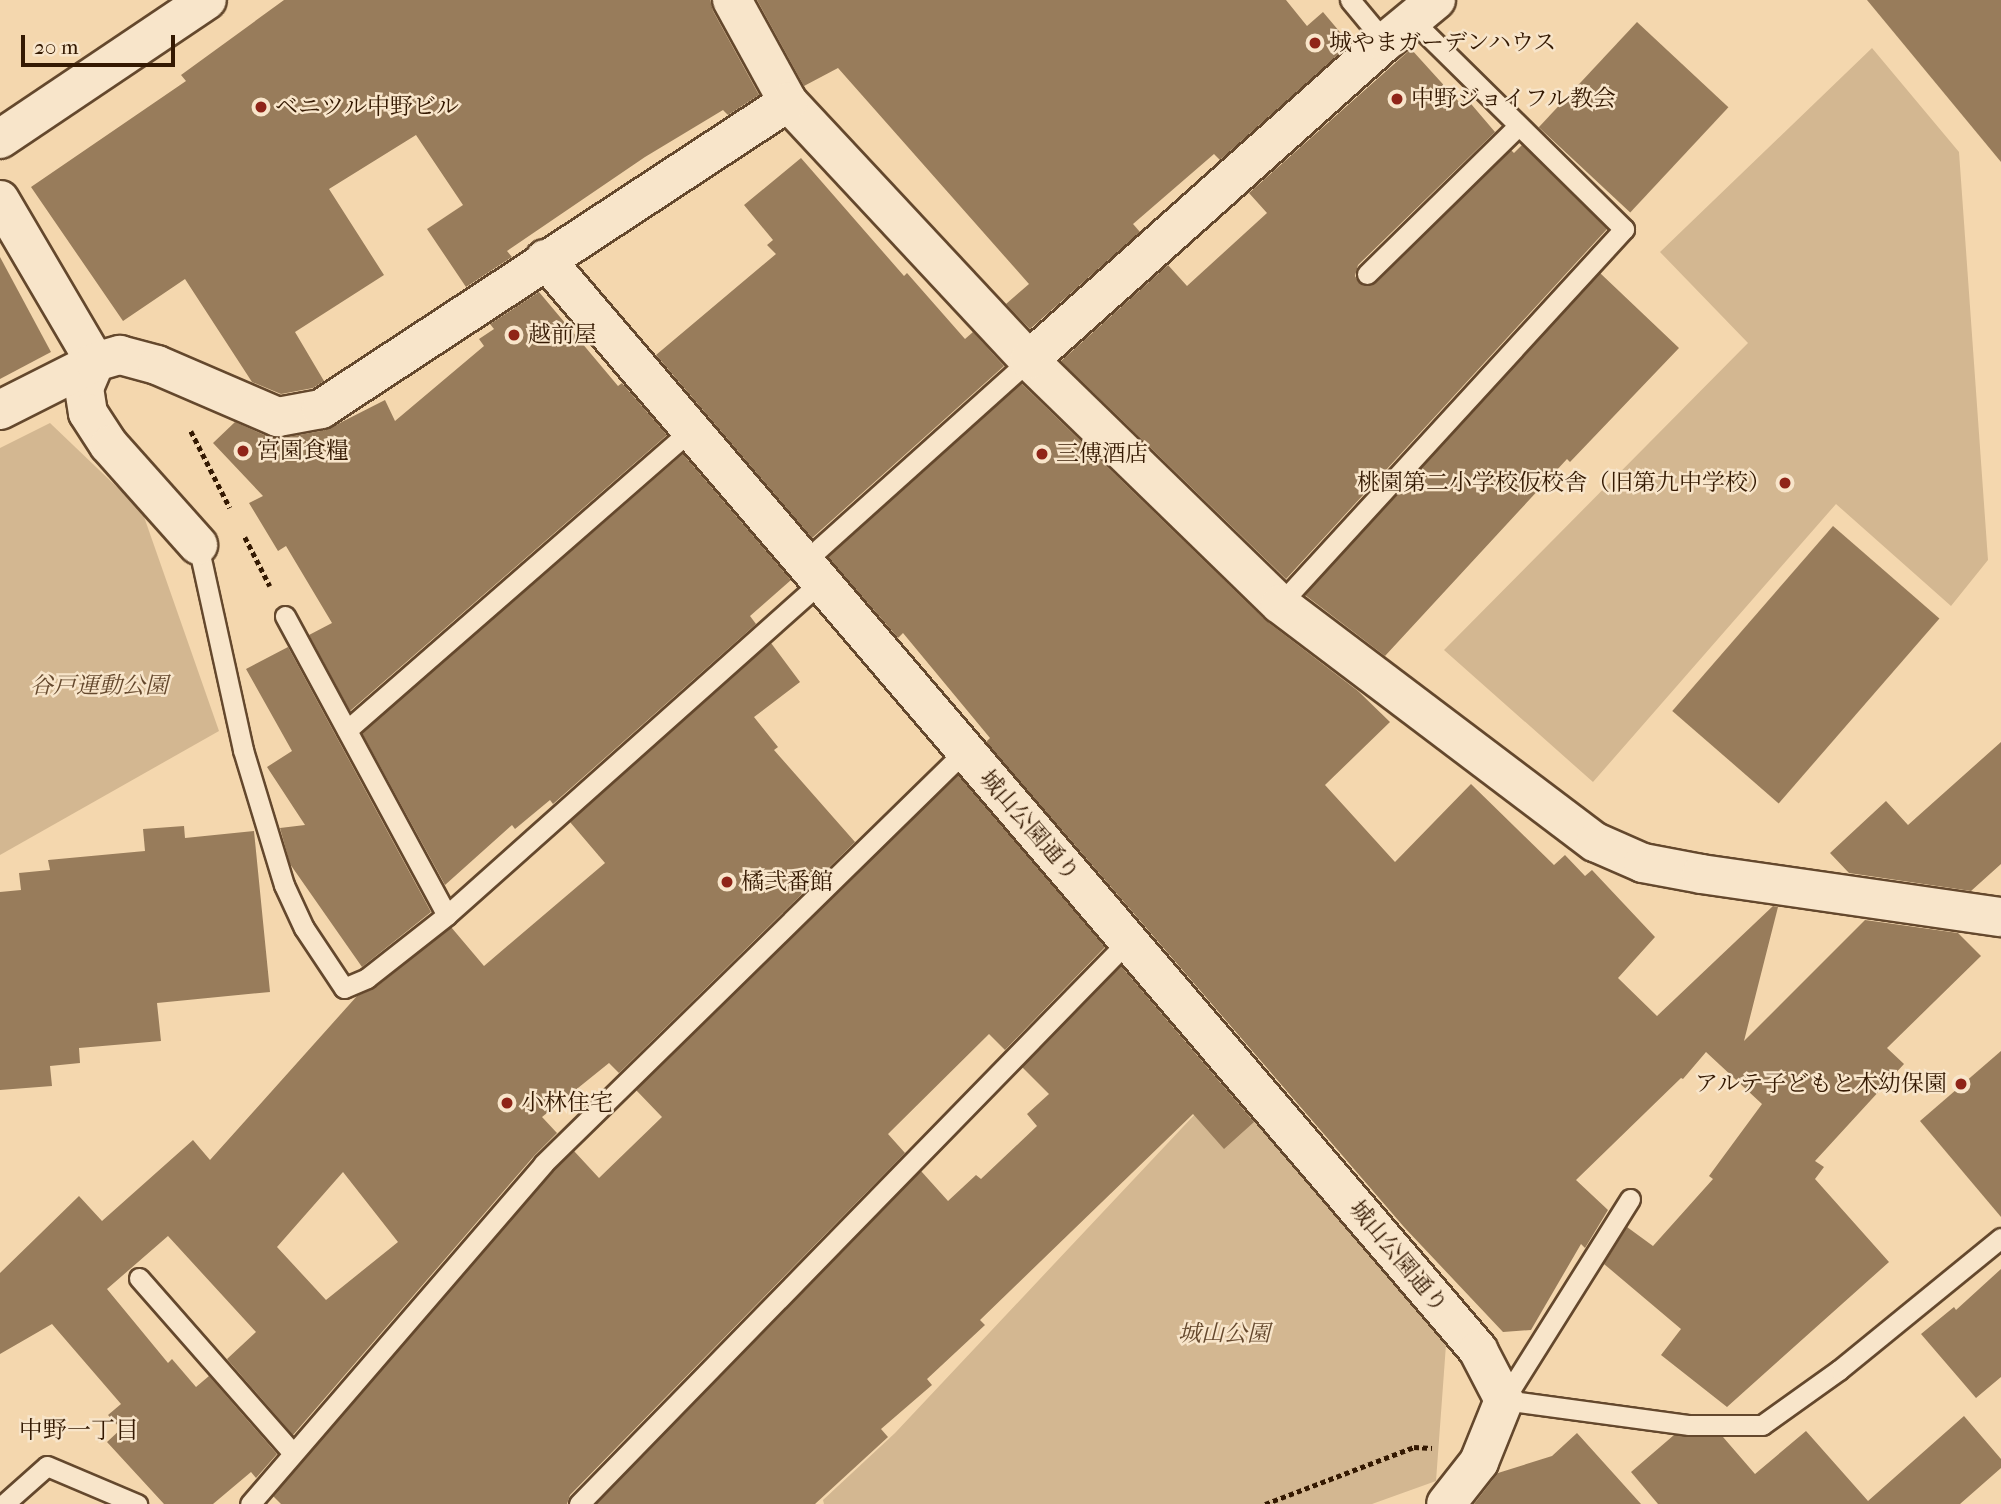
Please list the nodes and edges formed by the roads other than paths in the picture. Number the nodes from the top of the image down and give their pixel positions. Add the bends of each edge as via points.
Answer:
1 (206, 0) edge
2 (732, 0) edge
3 (1350, 0) edge
4 (1411, 21) edge
5 (788, 102) junction
6 (1518, 126) junction
7 (0, 139) edge
8 (0, 200) edge
9 (545, 259) junction
10 (1367, 274) dead end
11 (1029, 360) junction
12 (94, 362) junction
13 (0, 410) edge
14 (690, 431) junction
15 (198, 545) joint
16 (812, 572) junction
17 (1280, 604) junction
18 (285, 616) road end
19 (347, 730) junction
20 (964, 752) junction
21 (447, 915) junction
22 (2001, 917) edge
23 (1128, 941) junction
24 (1630, 1199) dead end
25 (2001, 1238) edge
26 (139, 1278) dead end
27 (1504, 1400) junction
28 (292, 1452) junction
29 (4, 1504) edge
30 (137, 1504) edge
31 (250, 1504) edge
32 (579, 1504) edge
33 (1446, 1504) edge

1 - 7 street
2 - 5 street
3 - 4 lane
4 - 6 lane
4 - 11 street
5 - 9 street
5 - 11 street
6 - 10 lane
6 - 17 lane via 1624,229
8 - 12 street
9 - 12 street via 321,409 278,417 157,365 120,355
9 - 14 street, 城山公園通り
11 - 16 lane
11 - 17 street
12 - 13 street
12 - 15 street via 83,388 88,414
14 - 16 street, 城山公園通り
14 - 19 lane
15 - 21 lane via 243,750 284,885 317,948 344,988 368,978
16 - 20 street, 城山公園通り
16 - 21 lane
17 - 22 street via 1595,842 1643,863
18 - 19 lane
19 - 21 lane
20 - 23 street, 城山公園通り
20 - 28 lane via 543,1164
23 - 27 street, 城山公園通り via 1478,1350
23 - 32 lane
24 - 27 lane
25 - 27 lane via 1839,1370 1762,1425 1689,1425
26 - 28 lane
27 - 33 street via 1479,1462
28 - 31 lane
29 - 30 lane via 47,1466

